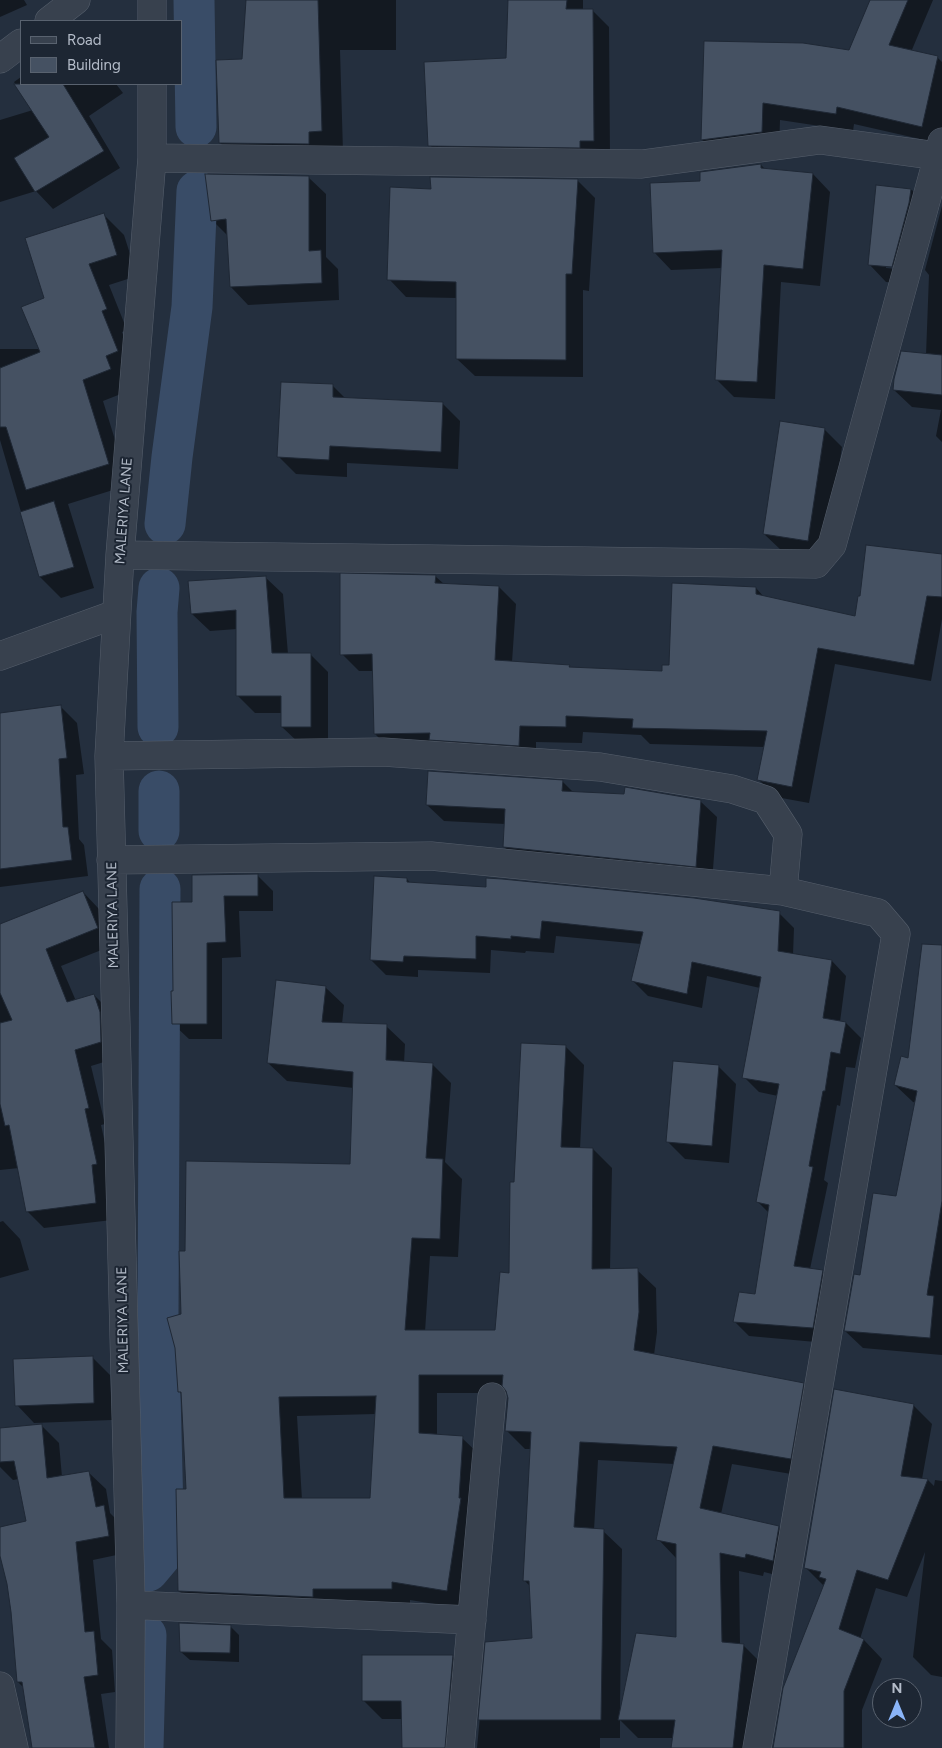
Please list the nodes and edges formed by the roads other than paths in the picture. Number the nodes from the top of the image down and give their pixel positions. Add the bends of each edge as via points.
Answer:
1 (76, 0) edge
2 (152, 0) edge
3 (50, 20) edge
4 (152, 20) edge
5 (20, 44) edge
6 (0, 59) edge
7 (152, 85) edge
8 (940, 149) edge
9 (152, 158) junction
10 (120, 555) junction
11 (116, 614) junction
12 (0, 656) edge
13 (109, 756) junction
14 (111, 860) junction
15 (783, 891) junction
16 (492, 1397) dead end
17 (130, 1605) junction
18 (472, 1620) junction
19 (0, 1686) edge
20 (14, 1748) edge
21 (130, 1748) edge
22 (460, 1748) edge
23 (757, 1748) edge

1 - 3 street
2 - 4 street
5 - 6 street
7 - 9 street, MALERIYA LANE
8 - 9 street via 820,140 642,164
8 - 10 street via 832,545 816,564
9 - 10 street, MALERIYA LANE
10 - 11 street, MALERIYA LANE
11 - 12 street
11 - 13 street, MALERIYA LANE
13 - 14 street, MALERIYA LANE
13 - 15 street via 383,752 600,767 732,789 766,800 788,834
14 - 15 street via 431,856
14 - 17 street, MALERIYA LANE
15 - 23 street via 878,913 896,934
16 - 18 street
17 - 18 street
17 - 21 street, MALERIYA LANE
18 - 22 street
19 - 20 street

